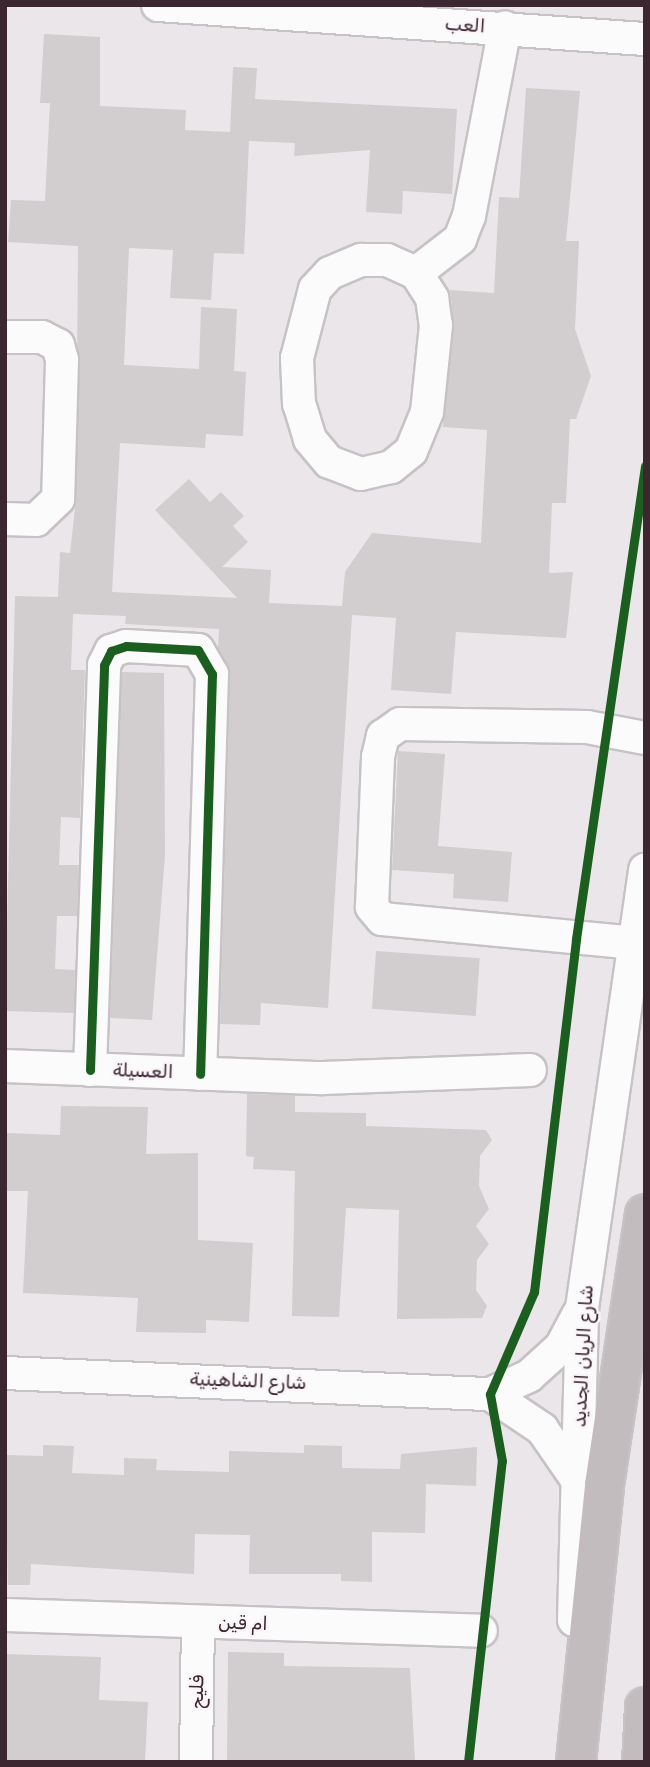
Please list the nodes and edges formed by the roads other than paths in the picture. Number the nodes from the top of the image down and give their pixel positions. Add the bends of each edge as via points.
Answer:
1 (158, 5) edge
2 (505, 27) junction
3 (645, 39) edge
4 (416, 272) junction
5 (5, 337) edge
6 (5, 519) edge
7 (645, 738) edge
8 (645, 870) edge
9 (636, 943) junction
10 (5, 1066) edge
11 (90, 1070) junction
12 (530, 1070) dead end
13 (200, 1074) junction
14 (645, 1214) edge
15 (582, 1308) junction
16 (5, 1373) edge
17 (490, 1394) junction
18 (578, 1481) junction
19 (5, 1615) edge
20 (198, 1622) junction
21 (481, 1631) dead end
22 (645, 1707) edge
23 (196, 1762) edge
24 (574, 1762) edge
25 (642, 1762) edge

1 - 2 street, العب
2 - 3 street, العب
2 - 4 street via 469,216 460,239
4 - 4 street via 387,260 361,260 330,273 315,289 297,358 299,404 310,439 329,463 361,474 391,467 411,451 427,412 436,325 432,298
5 - 6 street via 42,337 58,345 62,360 58,499 36,520
7 - 9 street via 587,727 400,724 383,736 378,757 372,907 382,919
8 - 9 street, شارع الريان الجديد
9 - 15 street, شارع الريان الجديد
10 - 11 street, العسيلة
11 - 13 street, العسيلة
11 - 13 street via 104,664 111,651 125,646 198,650 212,674
12 - 13 street, العسيلة via 323,1078
14 - 24 highway via 604,1485
15 - 17 street, شارع الشاهينية via 561,1347 529,1376
15 - 18 street, شارع الريان الجديد
16 - 17 street, شارع الشاهينية
17 - 18 street via 542,1429
18 - 24 street, شارع الريان الجديد
19 - 20 street, ام قين
20 - 21 street, ام قين
20 - 23 street, فليح
22 - 25 highway

